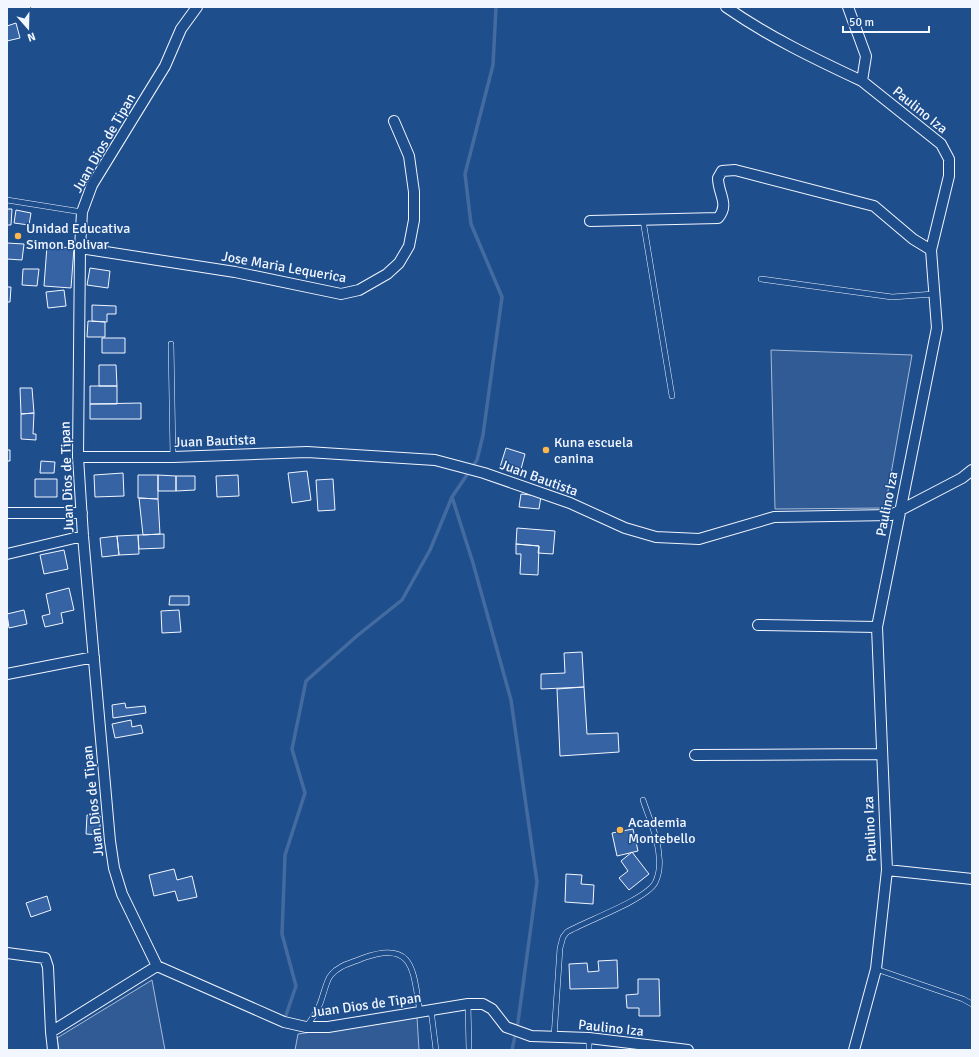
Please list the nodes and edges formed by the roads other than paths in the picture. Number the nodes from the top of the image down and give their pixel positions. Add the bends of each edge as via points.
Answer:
1 (197, 7) edge
2 (726, 7) edge
3 (848, 7) edge
4 (862, 81) junction
5 (394, 121) dead end
6 (7, 200) edge
7 (82, 212) junction
8 (643, 220) junction
9 (590, 221) dead end
10 (80, 248) junction
11 (931, 250) junction
12 (761, 279) dead end
13 (934, 294) junction
14 (171, 344) dead end
15 (672, 396) dead end
16 (78, 457) junction
17 (173, 457) junction
18 (972, 470) edge
19 (900, 512) junction
20 (7, 513) edge
21 (82, 513) junction
22 (83, 536) junction
23 (7, 554) edge
24 (758, 625) dead end
25 (877, 628) junction
26 (94, 657) junction
27 (7, 674) edge
28 (881, 754) junction
29 (695, 755) dead end
30 (644, 800) dead end
31 (887, 870) junction
32 (972, 879) edge
33 (7, 953) edge
34 (157, 966) junction
35 (876, 969) junction
36 (468, 1004) junction
37 (972, 1004) edge
38 (431, 1010) junction
39 (420, 1012) junction
40 (306, 1027) junction
41 (51, 1032) junction
42 (531, 1036) joint
43 (554, 1037) junction
44 (589, 1038) junction
45 (53, 1050) edge
46 (436, 1050) edge
47 (468, 1050) edge
48 (589, 1050) edge
49 (688, 1050) edge
50 (854, 1050) edge

1 - 7 street, Juan Dios de Tipan via 181,29 165,66 92,186
2 - 4 street, Paulino Iza via 756,28 801,53
3 - 4 street via 866,56
4 - 11 street, Paulino Iza via 941,144 949,159 949,176
5 - 10 street, Jose Maria Lequerica via 409,156 414,192 414,220 409,246 399,264 359,290 341,294 235,272
6 - 7 lane
7 - 10 street, Juan Dios de Tipan
8 - 9 street
8 - 11 street via 718,218 724,211 718,178 722,171 735,170 874,206 913,239
8 - 15 lane
10 - 16 street, Juan Dios de Tipan
11 - 13 street, Paulino Iza
12 - 13 lane via 892,297
13 - 19 street, Paulino Iza via 937,328
14 - 17 lane
16 - 17 street, Juan Bautista
16 - 21 street, Juan Dios de Tipan
17 - 19 street, Juan Bautista via 307,452 435,460 484,473 570,503 625,528 656,537 699,539 774,517 891,515
18 - 19 street, Juan Bautista
19 - 25 street, Paulino Iza
20 - 21 street
21 - 22 street, Juan Dios de Tipan
22 - 23 street
22 - 26 street, Juan Dios de Tipan
24 - 25 street
25 - 28 street, Paulino Iza
26 - 27 street
26 - 34 street, Juan Dios de Tipan via 114,868 122,894
28 - 29 street
28 - 31 street, Paulino Iza
30 - 43 lane via 658,845 658,873 655,883 642,895 567,932 563,937 560,948
31 - 32 street
31 - 35 street, Paulino Iza
33 - 41 street via 45,958 48,967
34 - 40 street, Juan Dios de Tipan via 284,1022
34 - 41 street
35 - 37 lane
35 - 50 street, Paulino Iza
36 - 38 street, Juan Dios de Tipan
36 - 42 street, Juan Dios de Tipan via 483,1004 492,1009 506,1027
36 - 47 lane
38 - 39 street, Juan Dios de Tipan
38 - 46 lane
39 - 40 street, Juan Dios de Tipan via 328,1027
39 - 40 lane via 410,967 403,955 378,953 339,968 329,976 319,1008
41 - 45 street
42 - 43 street, Paulino Iza
43 - 44 street, Paulino Iza
44 - 48 lane
44 - 49 street, Paulino Iza

